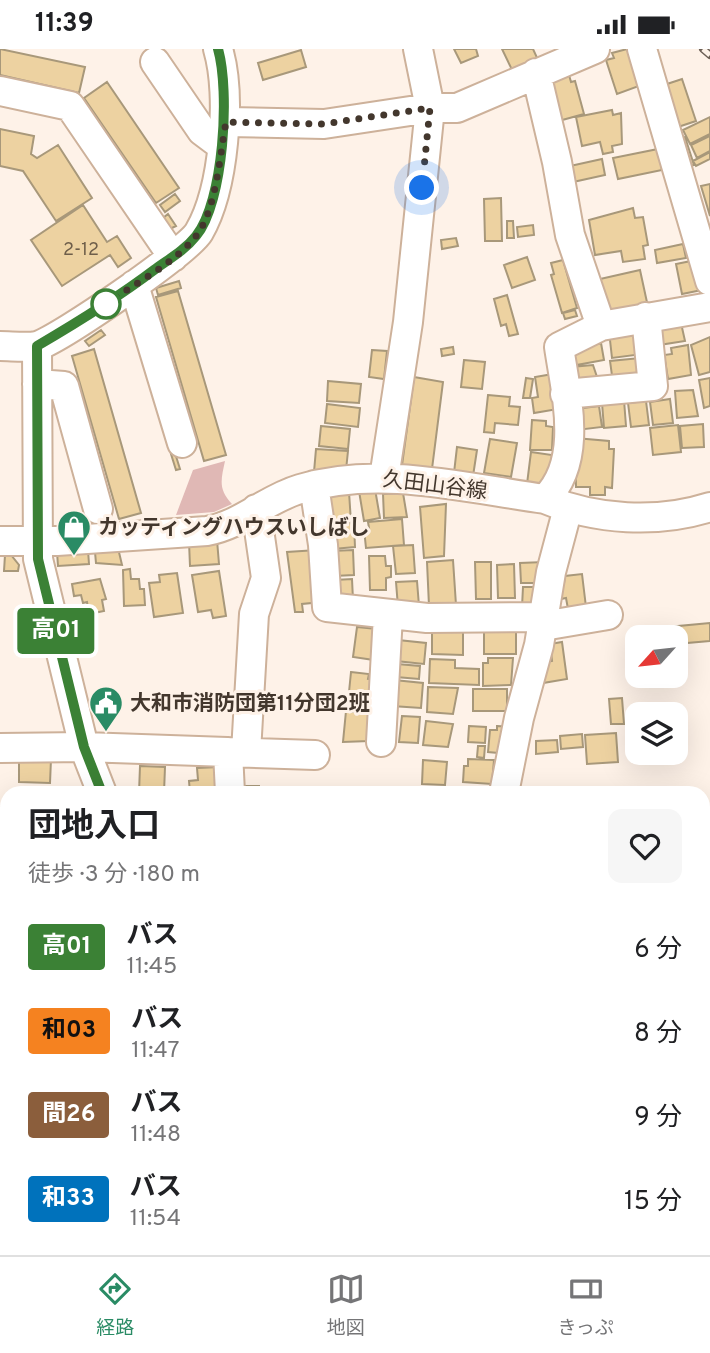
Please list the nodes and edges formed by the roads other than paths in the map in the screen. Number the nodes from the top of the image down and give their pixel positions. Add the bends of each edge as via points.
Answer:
1 (218, 49) edge
2 (418, 49) edge
3 (595, 49) edge
4 (642, 49) edge
5 (155, 62) dead end
6 (536, 73) junction
7 (0, 92) edge
8 (430, 108) junction
9 (224, 134) junction
10 (173, 257) junction
11 (710, 281) edge
12 (134, 285) junction
13 (710, 307) edge
14 (646, 317) junction
15 (601, 327) junction
16 (0, 346) edge
17 (37, 346) junction
18 (37, 384) junction
19 (565, 394) junction
20 (181, 443) dead end
21 (384, 478) junction
22 (314, 485) junction
23 (557, 503) junction
24 (710, 507) edge
25 (99, 509) dead end
26 (256, 509) junction
27 (36, 540) junction
28 (0, 541) edge
29 (388, 615) junction
30 (608, 615) dead end
31 (543, 621) junction
32 (381, 742) dead end
33 (84, 747) junction
34 (0, 748) edge
35 (237, 752) junction
36 (315, 754) dead end
37 (99, 786) edge
38 (231, 786) edge
39 (506, 786) edge

1 - 9 street via 223,68
2 - 8 street
3 - 6 street
4 - 11 street
5 - 9 street via 202,131
6 - 8 street via 457,108
6 - 15 street via 570,235
7 - 10 street via 69,106
8 - 9 street
8 - 21 street via 408,322
9 - 10 street via 206,216 198,234
10 - 12 street
12 - 17 street
12 - 20 street
13 - 14 street
14 - 15 street
14 - 19 street via 653,386
15 - 19 street via 559,347
16 - 17 street
17 - 18 street
18 - 25 street via 64,386
18 - 27 street
19 - 23 street via 567,465 556,489
21 - 22 street, 久田山谷線
21 - 23 street, 久田山谷線
22 - 26 street, 久田山谷線
22 - 29 street via 327,607
23 - 24 street, 久田山谷線 via 634,518 663,518
23 - 31 street
26 - 27 street, 久田山谷線 via 229,527 207,531
26 - 35 street via 266,579 254,614
27 - 28 street, 久田山谷線
27 - 33 street
29 - 31 street
29 - 32 street
30 - 31 street
31 - 39 street
33 - 34 street
33 - 35 street
33 - 37 street
35 - 36 street
35 - 38 street

